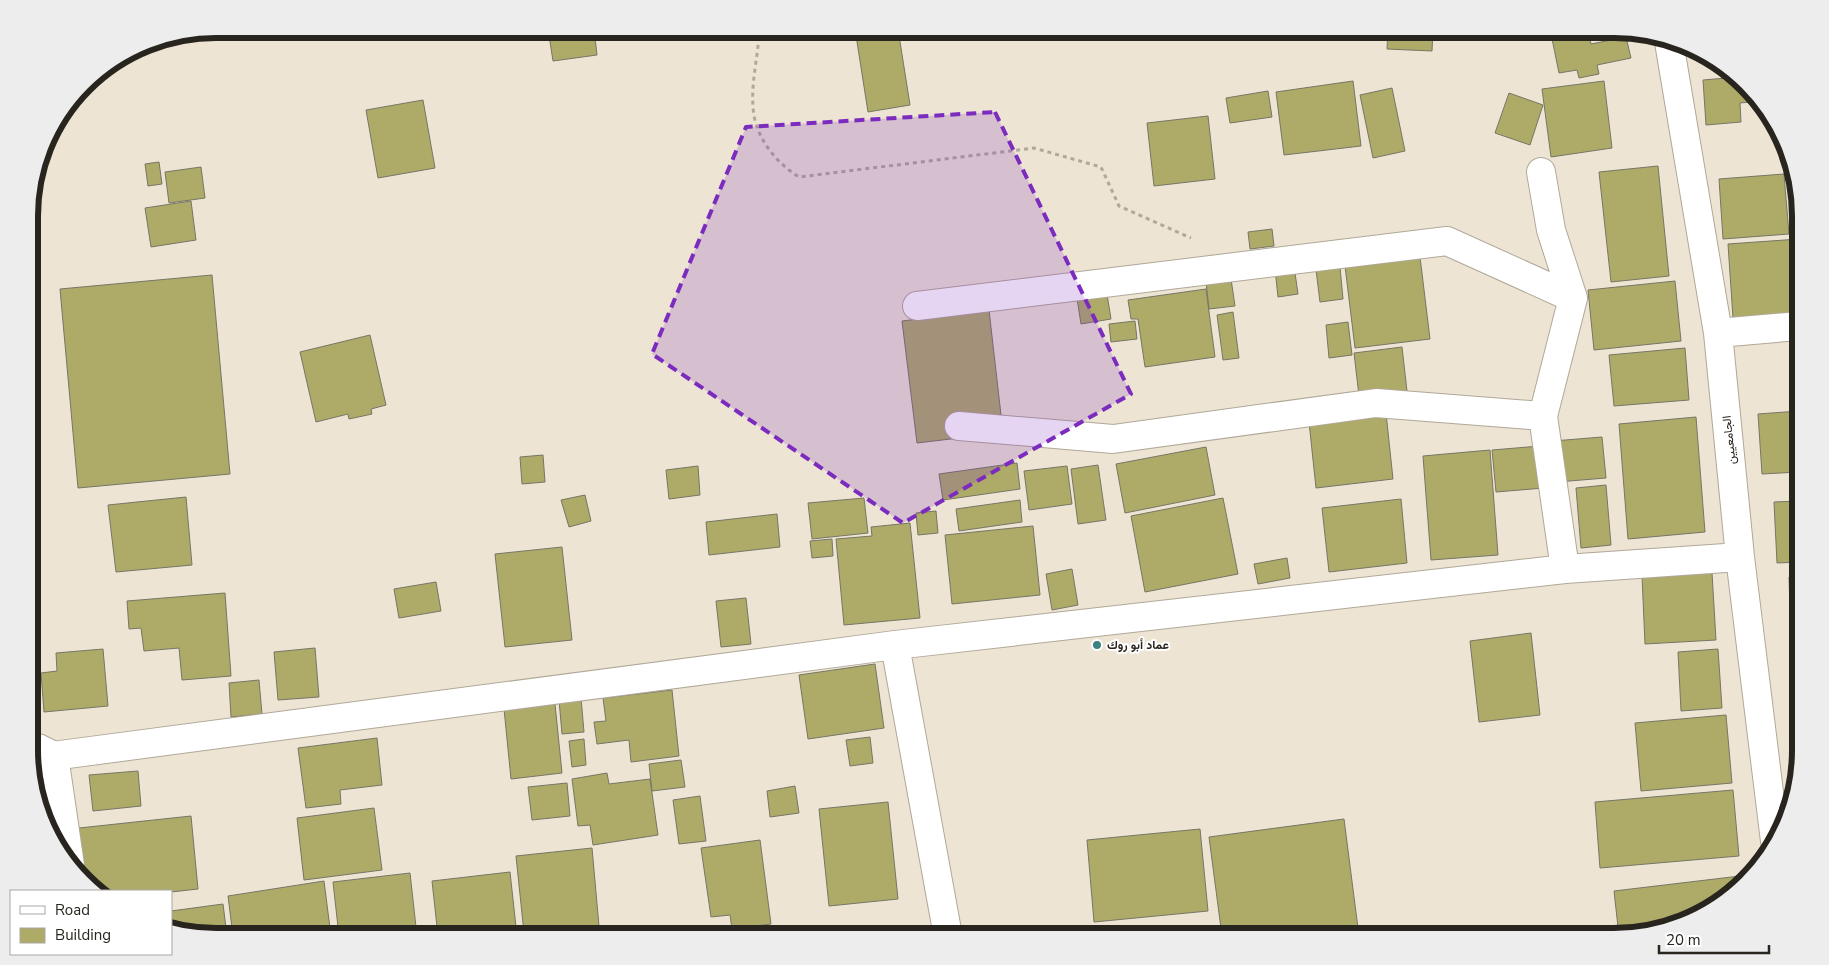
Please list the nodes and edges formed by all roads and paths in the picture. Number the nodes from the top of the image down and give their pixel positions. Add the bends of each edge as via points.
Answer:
1 (758, 38) edge
2 (1670, 47) edge
3 (1541, 172) dead end
4 (1194, 240) dead end
5 (1573, 298) junction
6 (917, 306) dead end
7 (1792, 327) edge
8 (1718, 333) junction
9 (1543, 416) junction
10 (959, 426) dead end
11 (1740, 557) junction
12 (1565, 569) junction
13 (896, 645) junction
14 (38, 753) edge
15 (1773, 827) edge
16 (63, 842) edge
17 (947, 928) edge

1 - 4 path via 752,107 760,136 781,165 799,177 1034,148 1101,167 1119,206
2 - 8 street, الجامعيين
3 - 5 street via 1551,230
5 - 6 street via 1447,241
5 - 9 street
7 - 8 street
8 - 11 street, الجامعيين
9 - 10 street via 1376,403 1113,439
9 - 12 street
11 - 12 street
11 - 15 street, الجامعيين
12 - 13 street
13 - 14 street
13 - 17 street
14 - 16 street

